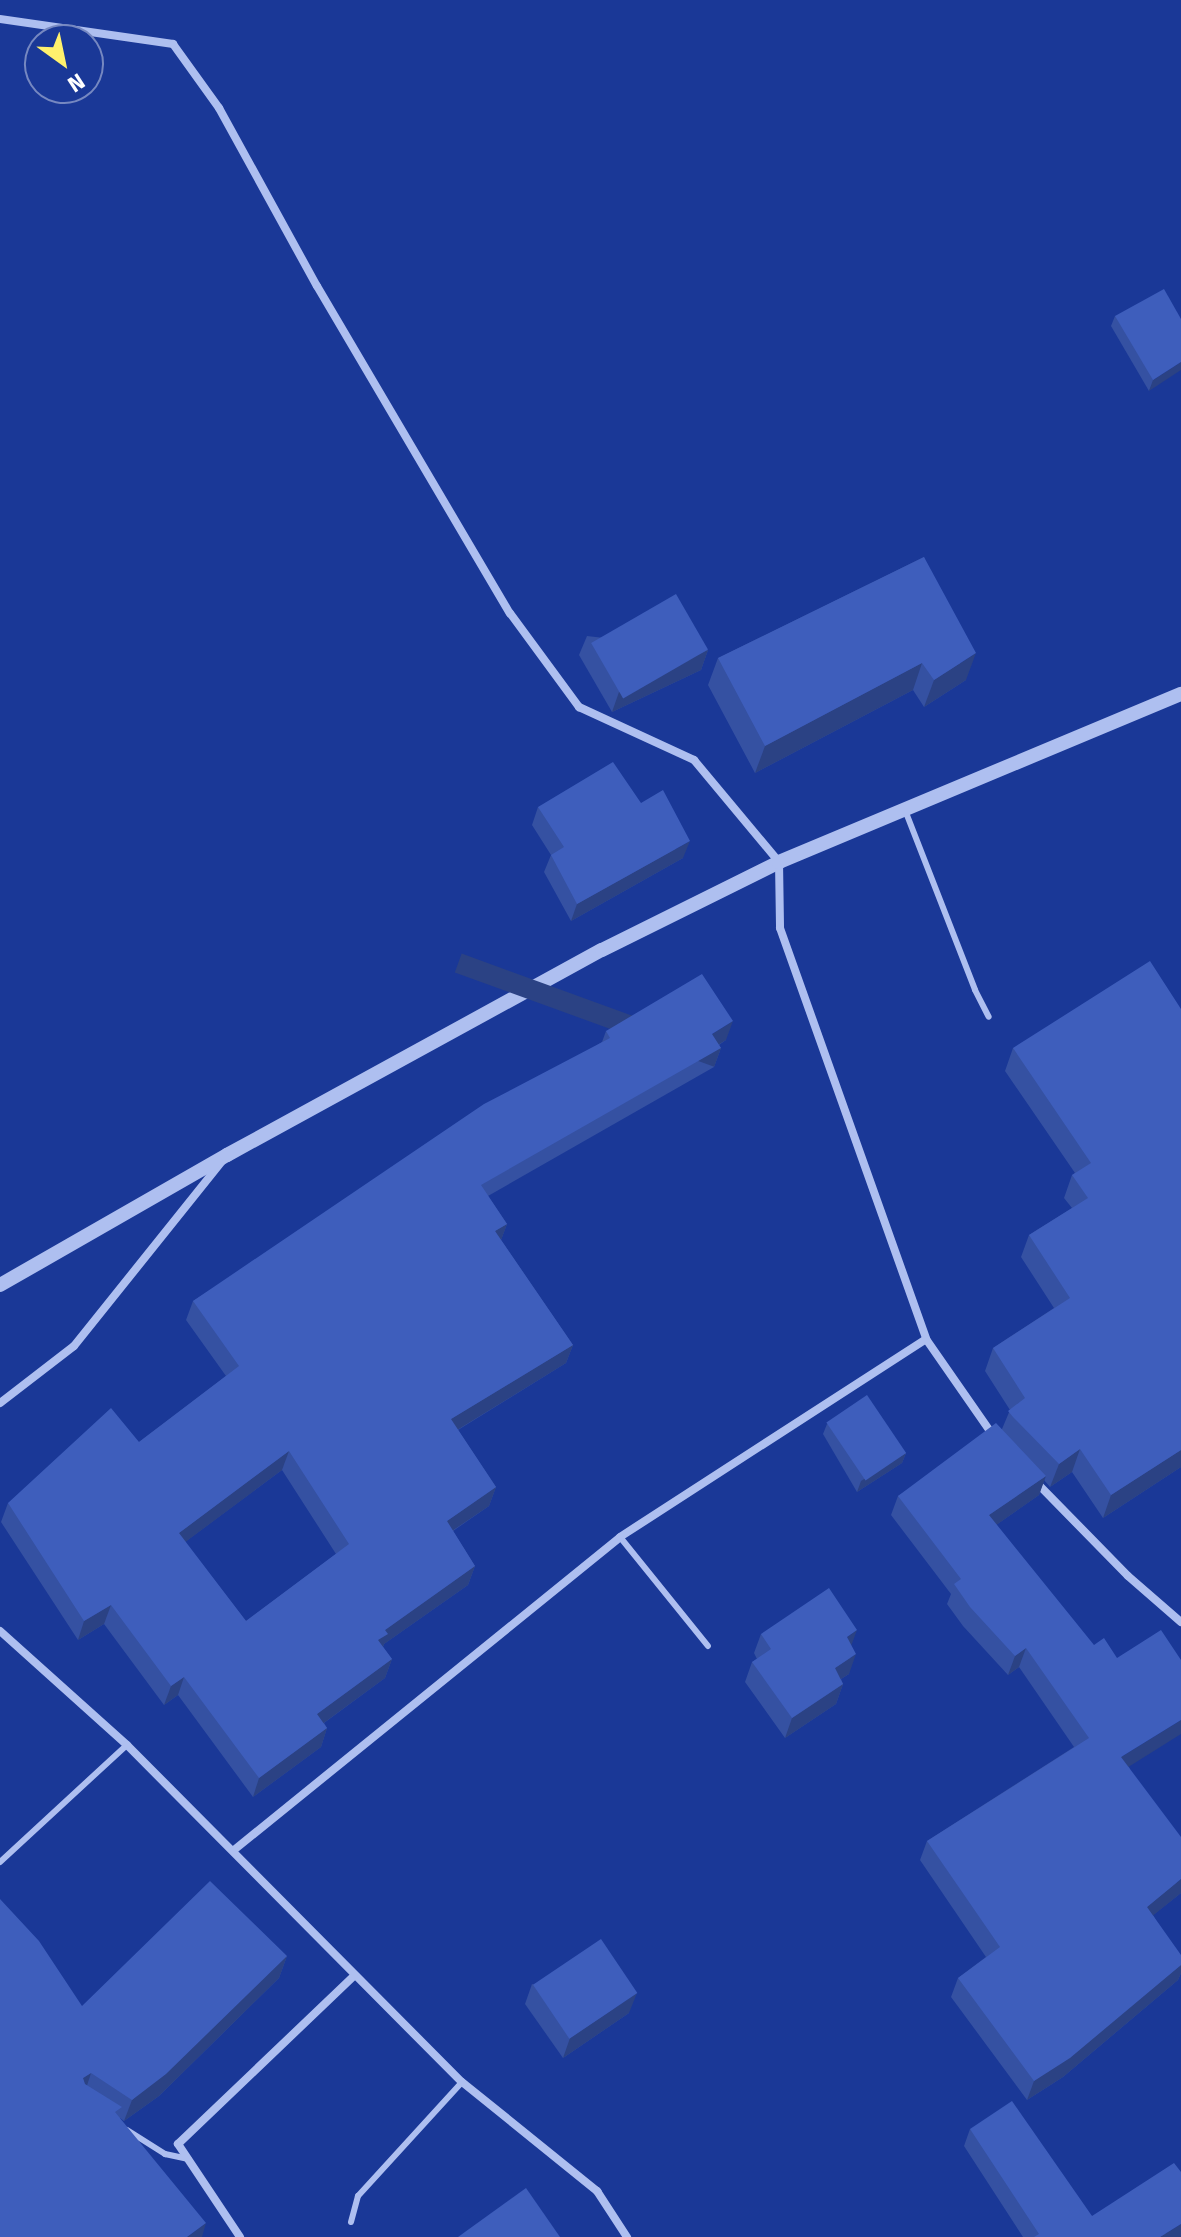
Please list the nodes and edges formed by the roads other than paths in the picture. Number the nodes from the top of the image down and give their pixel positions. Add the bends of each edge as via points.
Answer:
1 (0, 19) edge
2 (1181, 694) edge
3 (905, 810) junction
4 (779, 862) junction
5 (989, 1017) dead end
6 (227, 1155) junction
7 (0, 1285) edge
8 (926, 1339) junction
9 (0, 1403) edge
10 (999, 1444) edge
11 (1031, 1477) edge
12 (620, 1537) junction
13 (1181, 1622) edge
14 (0, 1631) edge
15 (708, 1646) dead end
16 (127, 1745) junction
17 (234, 1850) junction
18 (0, 1862) edge
19 (354, 1976) junction
20 (462, 2082) junction
21 (117, 2123) edge
22 (188, 2159) junction
23 (351, 2222) dead end
24 (240, 2237) edge
25 (627, 2237) edge

1 - 4 street via 173,44 219,108 510,613 579,707 694,760
2 - 3 street
3 - 4 street
3 - 5 lane
4 - 6 street via 602,950
4 - 8 street via 780,928
6 - 7 street
6 - 9 street via 74,1346
8 - 10 street
8 - 12 street
11 - 13 street
12 - 15 lane
12 - 17 street
14 - 16 street
16 - 17 street
16 - 18 lane
17 - 19 street
19 - 20 street
19 - 22 street via 178,2144
20 - 23 lane via 358,2196
20 - 25 street via 597,2191
21 - 22 lane via 165,2154
22 - 24 street

